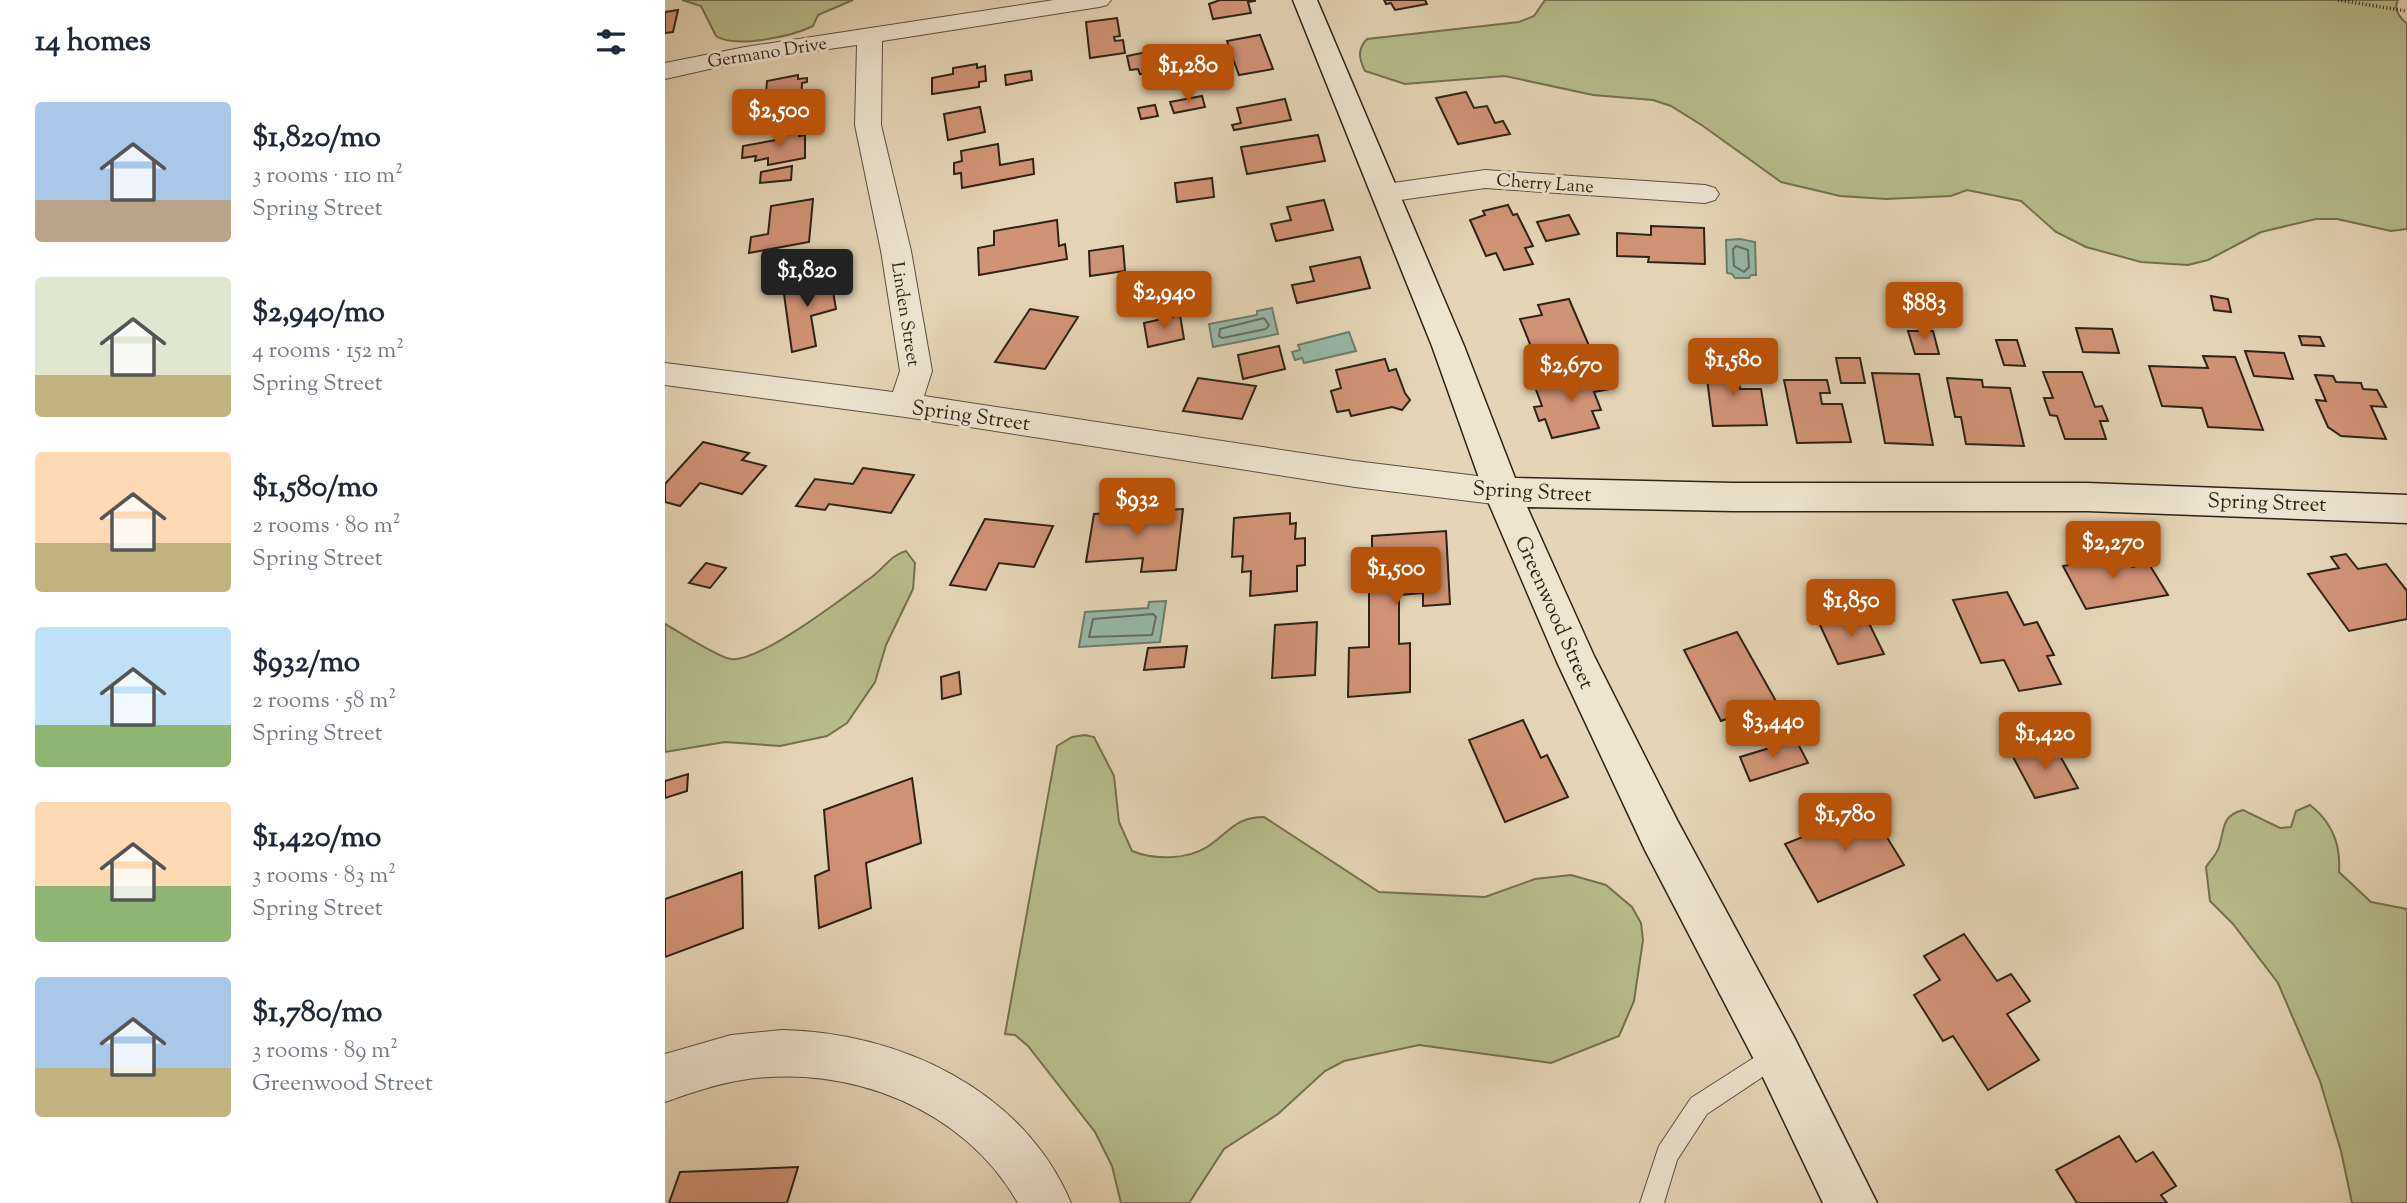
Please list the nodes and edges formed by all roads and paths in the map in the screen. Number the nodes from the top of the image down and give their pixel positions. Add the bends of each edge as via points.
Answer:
1 (1100, 0) edge
2 (1305, 0) edge
3 (2338, 0) edge
4 (2407, 11) edge
5 (870, 36) junction
6 (665, 71) edge
7 (1386, 193) junction
8 (1705, 194) dead end
9 (665, 374) edge
10 (905, 405) junction
11 (1502, 492) junction
12 (2407, 509) edge
13 (1776, 1054) junction
14 (665, 1078) edge
15 (1046, 1203) edge
16 (1651, 1203) edge
17 (1851, 1203) edge

1 - 5 street
2 - 7 street, Greenwood Street
3 - 4 path
5 - 6 street, Germano Drive via 766,50
5 - 10 street, Linden Street via 868,125 916,371
7 - 8 street, Cherry Lane via 1485,179
7 - 11 street, Greenwood Street
9 - 10 street, Spring Street
10 - 11 street, Spring Street
11 - 12 street, Spring Street via 2087,497
11 - 13 street, Greenwood Street via 1609,732
13 - 16 lane via 1699,1106 1667,1154
13 - 17 street, Greenwood Street
14 - 15 street via 751,1055 790,1052 871,1063 908,1076 991,1129 1023,1165

